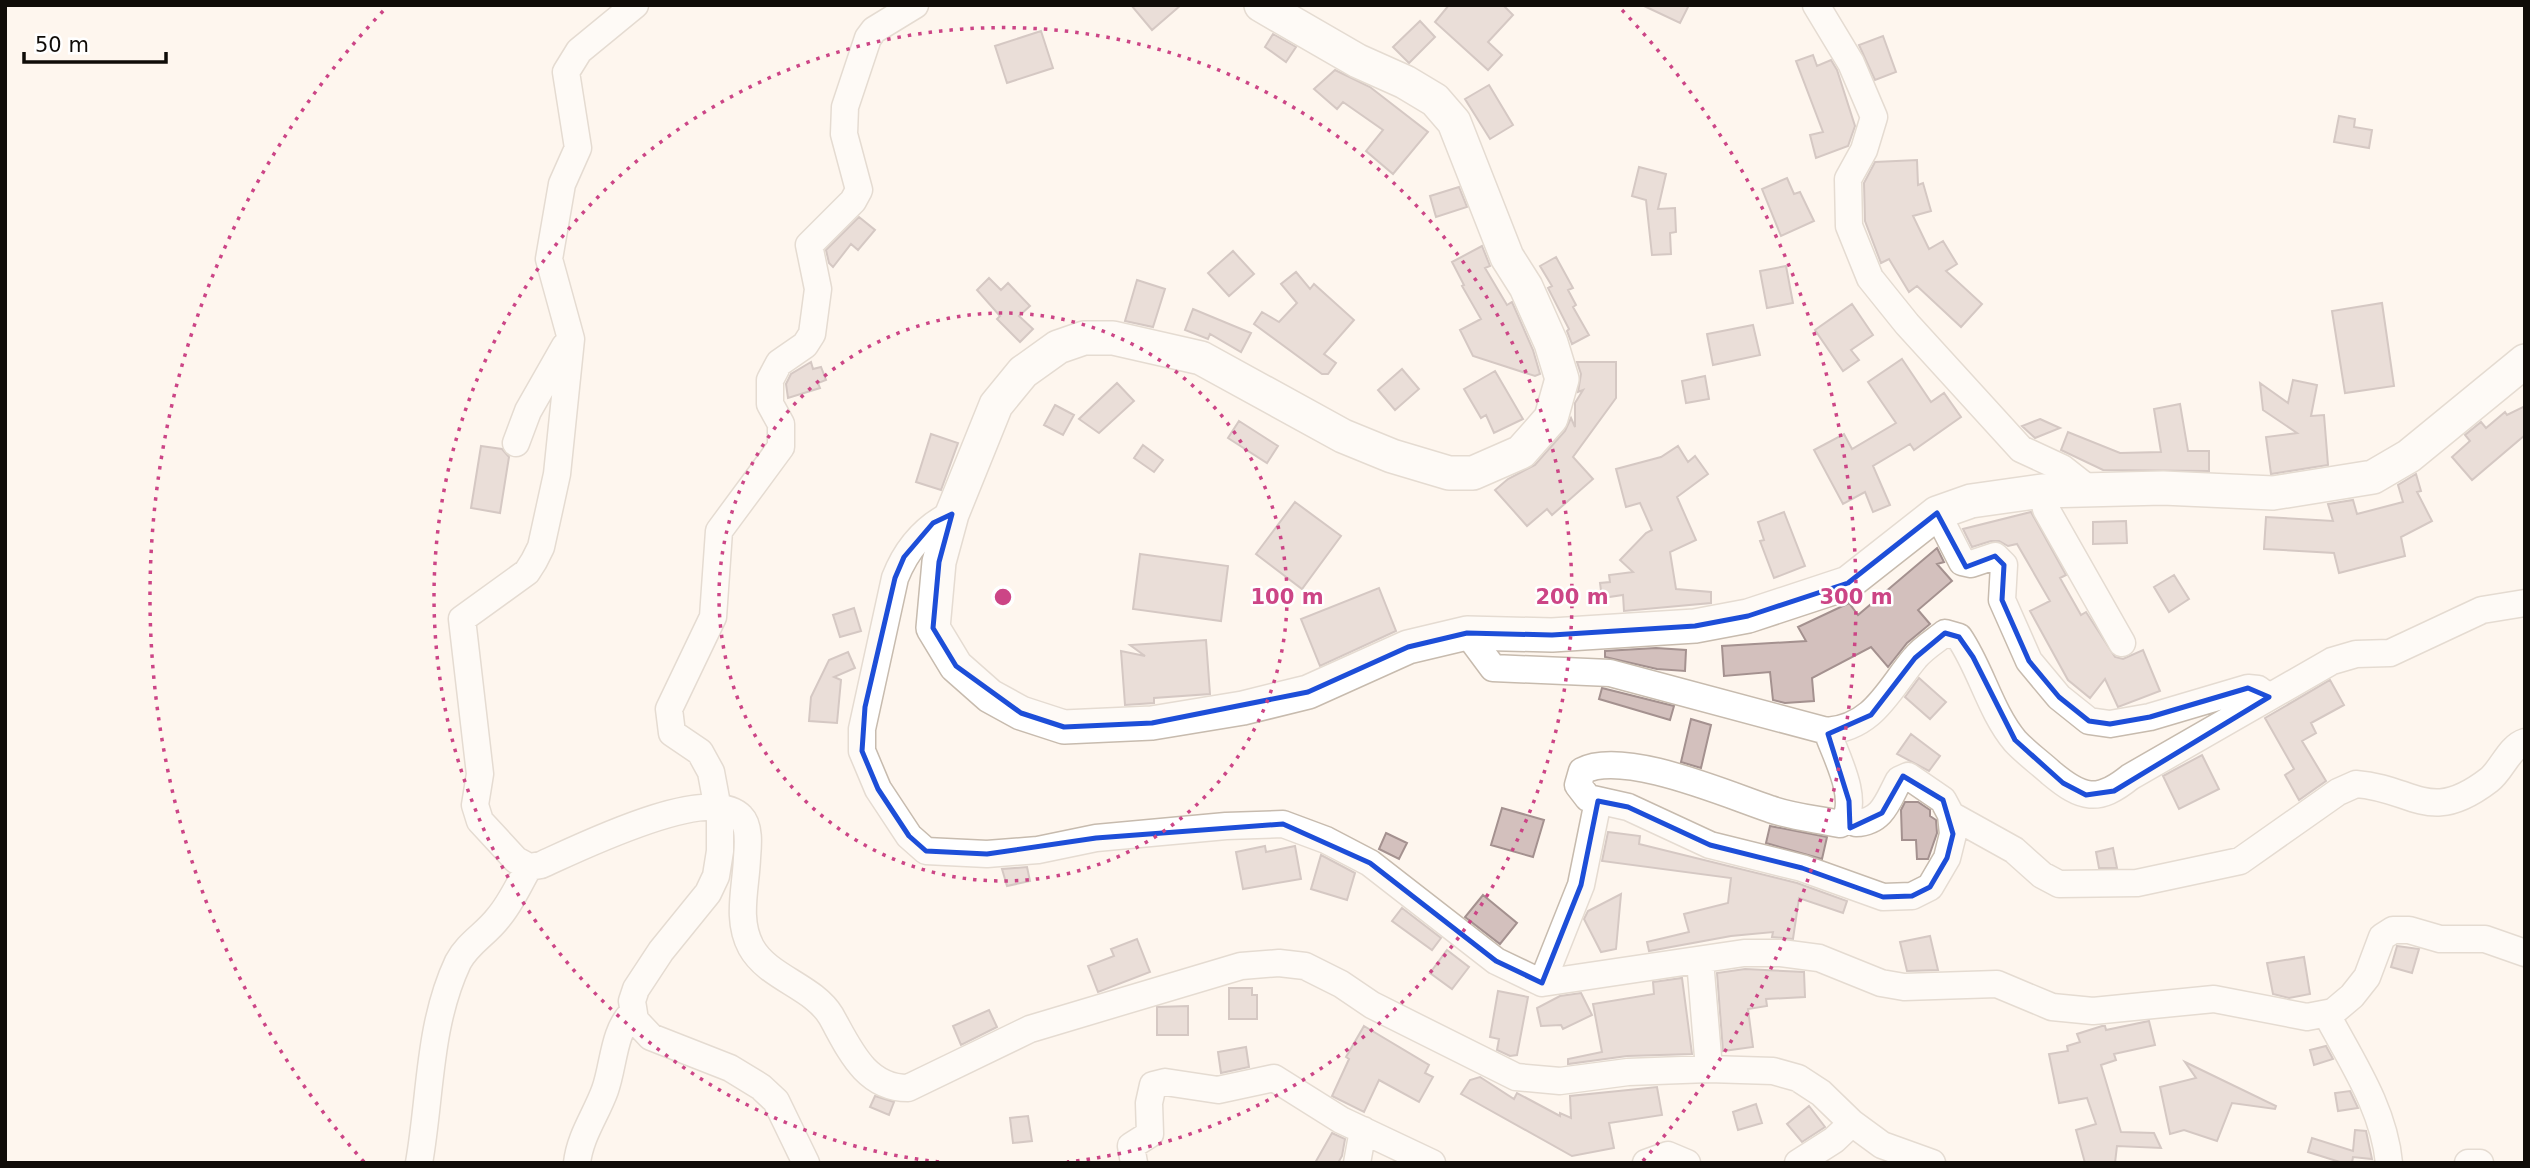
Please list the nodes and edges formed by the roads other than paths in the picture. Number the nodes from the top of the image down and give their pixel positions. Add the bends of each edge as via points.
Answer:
1 (635, 5) edge
2 (915, 5) edge
3 (1261, 5) edge
4 (1816, 5) edge
5 (571, 339) junction
6 (2525, 360) edge
7 (516, 443) dead end
8 (2090, 490) junction
9 (2042, 491) junction
10 (1937, 513) junction
11 (952, 514) junction
12 (2525, 603) edge
13 (1467, 633) junction
14 (2122, 643) dead end
15 (2269, 697) junction
16 (1827, 731) junction
17 (2525, 741) edge
18 (1598, 801) junction
19 (718, 805) junction
20 (1848, 815) junction
21 (1951, 815) junction
22 (528, 867) junction
23 (2525, 953) edge
24 (1700, 960) junction
25 (1542, 983) junction
26 (633, 1012) junction
27 (2326, 1015) junction
28 (1709, 1069) junction
29 (1852, 1123) junction
30 (1363, 1130) junction
31 (419, 1163) edge
32 (576, 1163) edge
33 (806, 1163) edge
34 (1134, 1163) edge
35 (1357, 1163) edge
36 (1433, 1163) edge
37 (1646, 1163) edge
38 (1687, 1163) edge
39 (1798, 1163) edge
40 (1931, 1163) edge
41 (2389, 1163) edge
42 (2468, 1163) edge
43 (2480, 1163) edge

1 - 5 street via 579,51 566,72 578,148 562,184 549,259
2 - 19 street via 874,30 864,48 843,118 846,149 859,190 809,245 818,289 812,334 805,345 779,363 770,380 770,404 781,424 781,447 719,531 713,617 669,709 672,733 706,760
3 - 11 main road via 1435,100 1454,122 1507,257 1551,343 1562,379 1551,418 1521,452 1473,473 1450,473 1343,436 1201,358 1113,338 1084,338 1058,347 1023,372 996,405
4 - 8 street via 1851,63 1874,117 1864,150 1848,179 1849,226 1870,278 2021,449 2062,468
5 - 7 street via 528,411
5 - 22 street via 556,474 541,547 527,572 462,620 480,774 477,813 516,860
6 - 8 main road via 2409,456 2373,477 2273,493
8 - 9 main road
9 - 10 main road via 1971,501
9 - 14 street via 2046,509
10 - 13 main road via 1848,583 1748,616 1695,626 1552,635
10 - 15 street via 1962,562 1971,564 1995,556 2004,565 2002,600 2029,661 2059,697 2089,721 2110,724 2142,719 2248,688
11 - 13 main road via 939,562 933,628 956,666 990,696 1021,713 1064,727 1152,723 1243,708 1308,692 1408,648
11 - 25 street via 933,523 899,567 862,729 862,751 878,789 909,836 926,851 999,853 1096,838 1283,824 1370,863 1496,961
12 - 15 street via 2482,610 2390,653 2362,653 2332,661
13 - 16 street via 1493,668 1610,673
15 - 16 street via 2114,790 2086,794 2063,783 2015,740 1973,657 1959,637 1945,634 1915,658 1871,715 1856,725
16 - 20 street via 1849,801
17 - 21 street via 2487,781 2444,803 2419,802 2356,784 2241,861 2137,883 2054,883 2014,850
18 - 20 street via 1583,794 1578,785 1582,771 1592,767 1674,776 1813,819 1840,824
18 - 21 street via 1628,807 1710,845 1802,868 1883,897 1912,896 1930,887 1947,858 1953,834
18 - 25 street via 1581,885
19 - 22 street via 674,812
19 - 26 street via 716,876 701,904 636,989
19 - 28 street via 743,818 747,833 742,918 752,950 821,1004 858,1063 895,1088 908,1088 1030,1029 1241,966 1279,963 1305,966 1516,1077 1560,1080
20 - 21 street via 1857,823 1882,813 1903,776 1943,800
22 - 31 street via 500,916 466,949 450,981 431,1055
23 - 27 street via 2486,939 2440,939 2393,930 2382,937 2367,977 2352,996
24 - 25 street
24 - 27 street via 1744,953 1819,958 1892,985 1997,984 2052,1007 2093,1011 2214,999 2307,1017
24 - 28 street
26 - 32 street via 624,1024 605,1091
26 - 33 street via 651,1037 730,1068 761,1087 776,1101
27 - 41 street via 2378,1111
28 - 29 street via 1773,1071 1798,1078
29 - 39 street
29 - 40 street via 1882,1144
30 - 34 street via 1274,1078 1218,1090 1157,1082 1151,1090 1150,1134 1131,1146
30 - 35 street
30 - 36 street
37 - 38 street via 1668,1155
42 - 43 street

